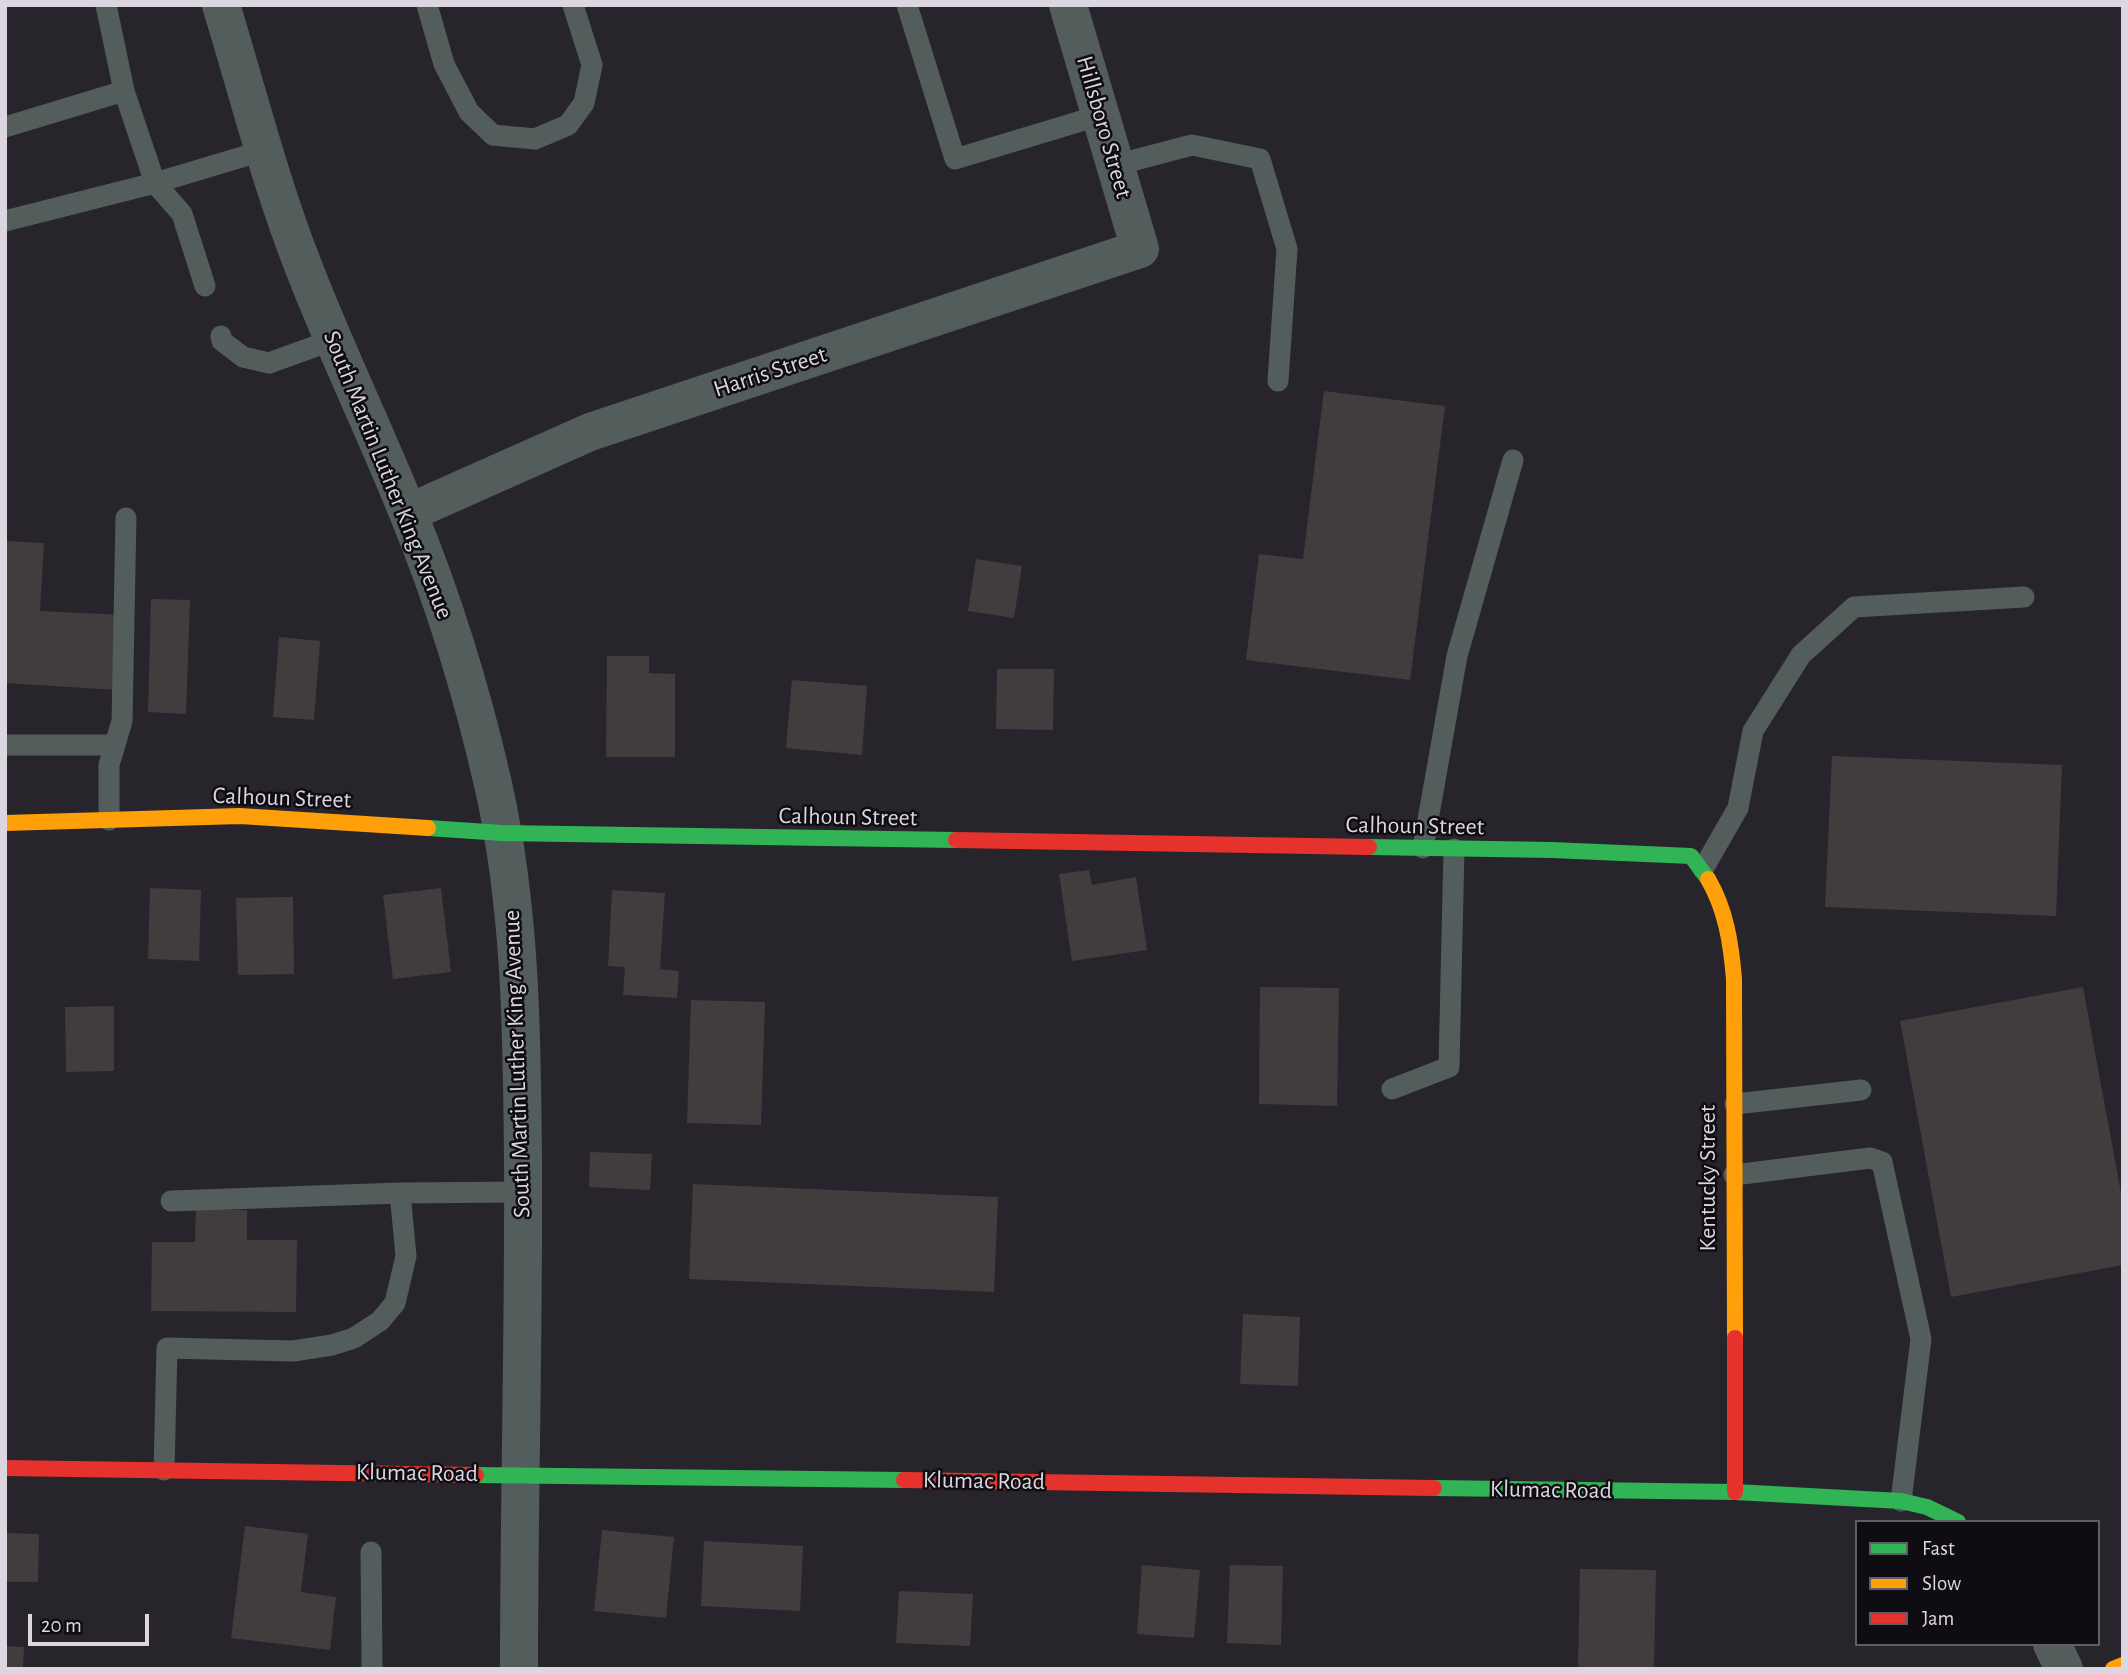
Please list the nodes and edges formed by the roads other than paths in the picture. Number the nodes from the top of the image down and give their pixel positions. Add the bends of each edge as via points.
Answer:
1 (106, 5) edge
2 (221, 5) edge
3 (427, 5) edge
4 (573, 5) edge
5 (907, 5) edge
6 (1069, 5) edge
7 (124, 91) junction
8 (1101, 115) junction
9 (5, 127) edge
10 (262, 151) junction
11 (1116, 165) junction
12 (155, 183) junction
13 (5, 221) edge
14 (1140, 248) joint
15 (205, 286) dead end
16 (221, 336) dead end
17 (333, 340) junction
18 (1278, 380) dead end
19 (1513, 460) dead end
20 (408, 513) junction
21 (125, 518) dead end
22 (2024, 597) dead end
23 (5, 745) edge
24 (115, 745) junction
25 (109, 820) junction
26 (5, 823) edge
27 (502, 833) junction
28 (1423, 848) junction
29 (1454, 849) junction
30 (1697, 863) junction
31 (1392, 1089) dead end
32 (1861, 1090) dead end
33 (1735, 1104) junction
34 (1734, 1175) junction
35 (523, 1192) junction
36 (400, 1193) junction
37 (171, 1201) dead end
38 (5, 1468) edge
39 (164, 1470) junction
40 (521, 1474) junction
41 (1735, 1492) junction
42 (1901, 1501) junction
43 (1954, 1520) edge
44 (371, 1552) dead end
45 (2053, 1646) edge
46 (2123, 1665) edge
47 (372, 1669) edge
48 (519, 1669) edge
49 (2064, 1669) edge
50 (2113, 1669) edge

1 - 7 lane
2 - 10 street, South Martin Luther King Avenue
3 - 4 lane via 444,64 469,112 493,135 535,139 568,125 584,103 592,65
5 - 8 lane via 955,159
6 - 8 street, Hillsboro Street
7 - 9 lane
7 - 12 lane
8 - 11 street, Hillsboro Street
10 - 12 lane
10 - 17 street, South Martin Luther King Avenue
11 - 14 street, Hillsboro Street
11 - 18 lane via 1192,145 1260,159 1286,249
12 - 13 lane
12 - 15 lane via 182,214
14 - 20 street, Harris Street via 590,432
16 - 17 lane via 243,357 269,363
17 - 20 street, South Martin Luther King Avenue
19 - 28 lane via 1457,656
20 - 27 street, South Martin Luther King Avenue via 459,656
21 - 24 lane via 122,721
22 - 30 lane via 1854,607 1801,655 1753,731 1738,808
23 - 24 lane
24 - 25 lane via 109,765
25 - 26 street, Calhoun Street
25 - 27 street, Calhoun Street via 240,816
27 - 28 street, Calhoun Street
27 - 35 street, South Martin Luther King Avenue via 520,994
28 - 29 street, Calhoun Street
29 - 30 street, Calhoun Street
29 - 31 lane via 1449,1067
30 - 33 street, Kentucky Street via 1722,906 1730,933
32 - 33 lane
33 - 34 street, Kentucky Street
34 - 41 street, Kentucky Street
34 - 42 lane via 1870,1158 1882,1162 1920,1339
35 - 36 lane
35 - 40 street, South Martin Luther King Avenue
36 - 37 lane
36 - 39 lane via 407,1256 395,1303 380,1321 354,1338 293,1351 167,1348
38 - 39 street, Klumac Road
39 - 40 street, Klumac Road
40 - 41 street, Klumac Road
40 - 48 street, South Martin Luther King Avenue
41 - 42 street, Klumac Road
42 - 43 street, Klumac Road
44 - 47 lane
45 - 49 street
46 - 50 street

